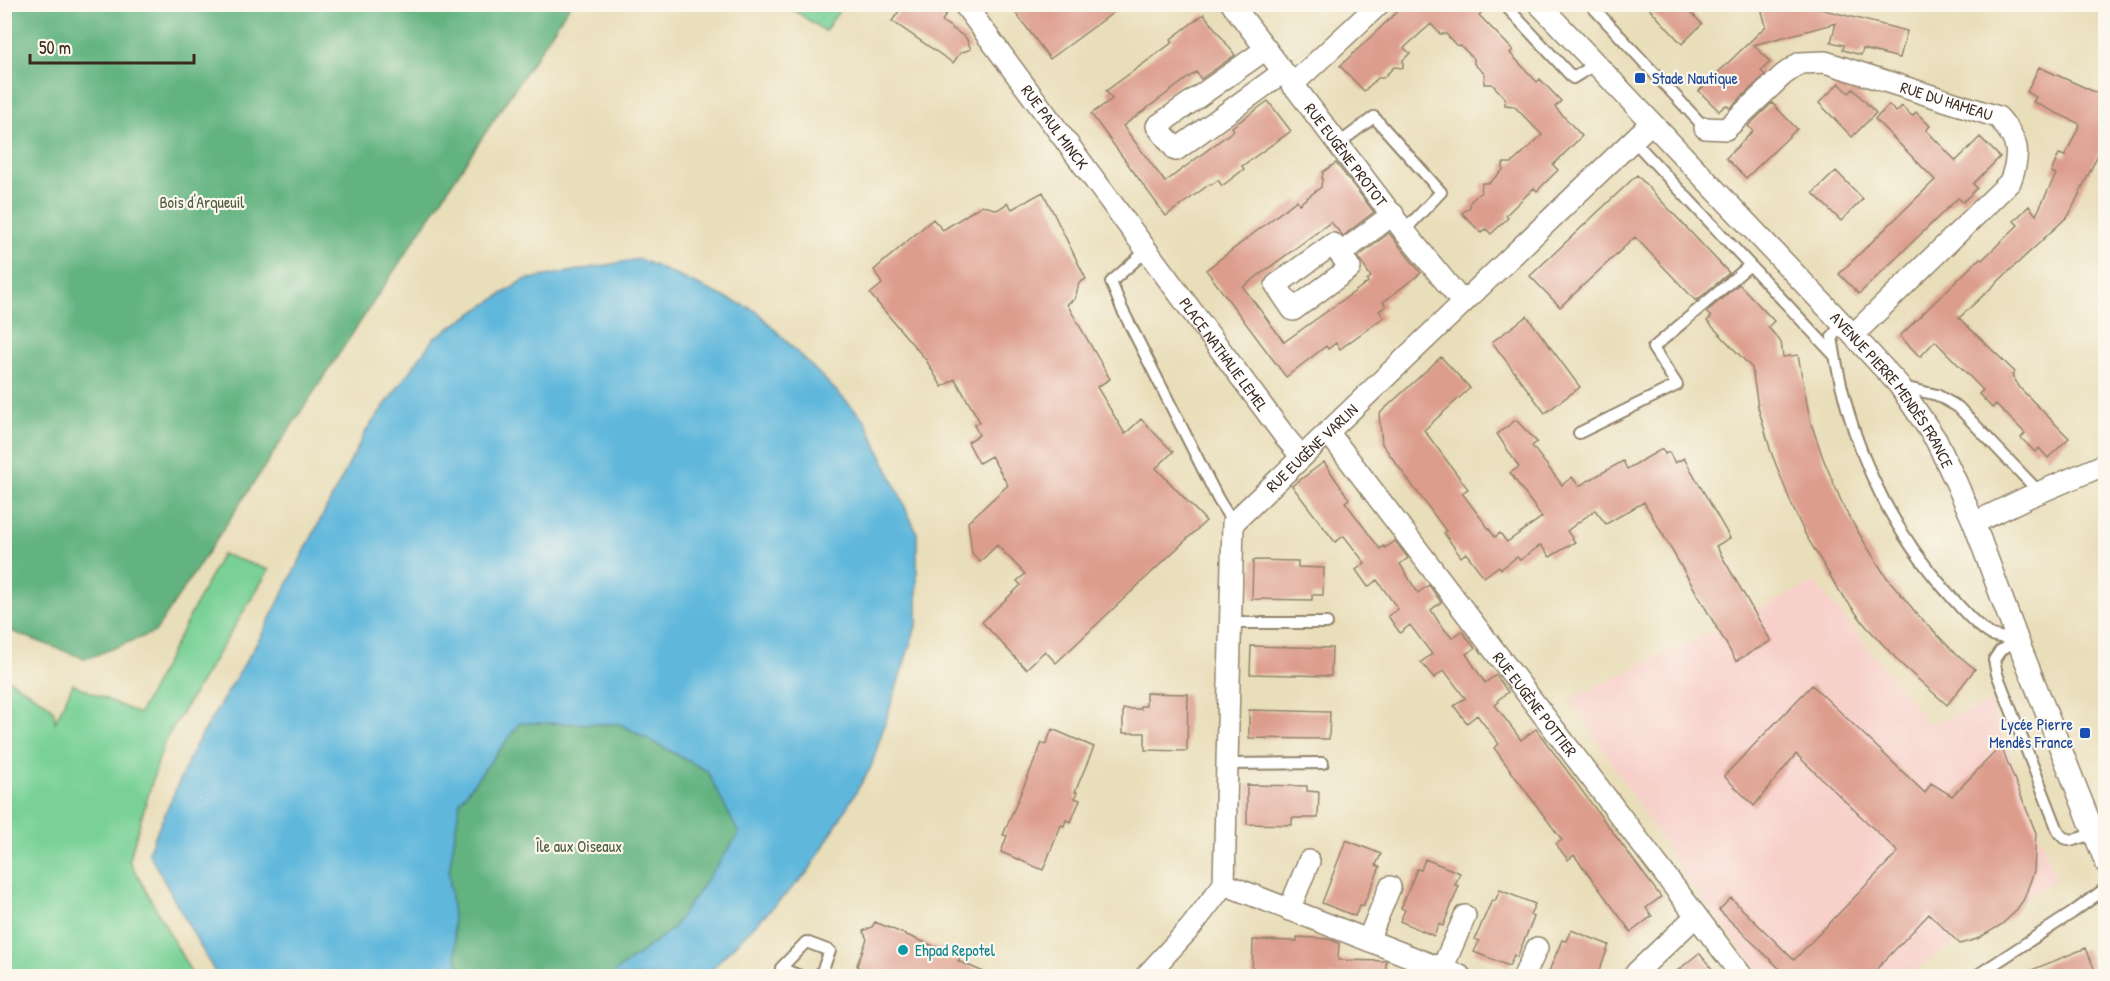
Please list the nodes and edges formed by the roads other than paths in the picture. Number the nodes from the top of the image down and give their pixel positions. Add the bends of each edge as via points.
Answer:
1 (964, 4) edge
2 (1232, 4) edge
3 (1379, 4) edge
4 (1504, 4) edge
5 (1539, 4) edge
6 (1590, 4) edge
7 (1266, 50) junction
8 (1596, 64) junction
9 (1288, 79) junction
10 (1651, 123) junction
11 (1705, 128) joint
12 (1633, 141) junction
13 (1338, 144) junction
14 (1398, 223) junction
15 (1146, 251) junction
16 (1340, 254) dead end
17 (1750, 265) junction
18 (1463, 303) junction
19 (1848, 329) junction
20 (1835, 356) junction
21 (1899, 386) junction
22 (1328, 432) junction
23 (1579, 433) dead end
24 (1302, 457) junction
25 (2106, 464) edge
26 (2039, 492) junction
27 (1233, 523) junction
28 (1974, 523) junction
29 (1230, 622) junction
30 (1327, 623) dead end
31 (2017, 639) junction
32 (1323, 763) dead end
33 (1227, 764) junction
34 (2093, 834) junction
35 (1309, 861) dead end
36 (2106, 863) edge
37 (1224, 884) junction
38 (1390, 887) dead end
39 (2106, 888) edge
40 (1289, 910) junction
41 (1466, 916) dead end
42 (1696, 916) junction
43 (1368, 940) junction
44 (1537, 948) dead end
45 (1455, 975) edge
46 (800, 976) edge
47 (820, 976) edge
48 (1146, 976) edge
49 (1524, 976) edge
50 (1634, 976) edge
51 (1742, 976) edge
52 (1976, 976) edge

1 - 15 street, RUE PAUL MINCK
2 - 7 street, RUE EUGÈNE PROTOT
3 - 9 street
4 - 8 lane via 1574,78
5 - 8 street, AVENUE PIERRE MENDÈS FRANCE
6 - 11 lane
7 - 9 street, RUE EUGÈNE PROTOT
7 - 9 street via 1157,126 1176,150
8 - 10 street, AVENUE PIERRE MENDÈS FRANCE
9 - 13 street, RUE EUGÈNE PROTOT
10 - 12 street, RUE EUGÈNE VARLIN
10 - 19 street, AVENUE PIERRE MENDÈS FRANCE
11 - 19 street, RUE DU HAMEAU via 1726,129 1800,63 1825,62 1998,117 2013,134 2018,161 2010,183
12 - 17 lane
12 - 18 street, RUE EUGÈNE VARLIN
13 - 14 street, RUE EUGÈNE PROTOT
13 - 14 lane via 1374,117 1441,192
14 - 16 street
14 - 18 street, RUE EUGÈNE PROTOT
15 - 24 street, PLACE NATHALIE LEMEL
15 - 27 lane via 1111,282
17 - 20 lane
17 - 23 lane via 1653,348 1677,385
18 - 22 street, RUE EUGÈNE VARLIN
19 - 20 lane via 1832,337
19 - 21 street, AVENUE PIERRE MENDÈS FRANCE
20 - 31 lane via 1859,443 1876,488 1901,532 1930,573 1991,636
21 - 26 lane via 1937,395 1958,407
21 - 28 street, AVENUE PIERRE MENDÈS FRANCE via 1936,440
22 - 24 street, RUE EUGÈNE VARLIN
22 - 42 street, RUE EUGÈNE POTTIER
24 - 27 street, RUE EUGÈNE VARLIN
25 - 26 street
26 - 28 street
27 - 29 street
28 - 31 street, AVENUE PIERRE MENDÈS FRANCE
29 - 30 lane
29 - 33 street
31 - 34 street, AVENUE PIERRE MENDÈS FRANCE
31 - 34 lane via 1994,660 2048,808 2064,838 2073,840
32 - 33 lane
33 - 37 street
34 - 36 street, AVENUE PIERRE MENDÈS FRANCE
35 - 40 street
37 - 40 street
37 - 48 street
38 - 43 street
39 - 52 lane
40 - 43 street
41 - 45 street
42 - 50 street
42 - 51 street, RUE EUGÈNE POTTIER
43 - 45 street
44 - 49 street
46 - 47 lane via 781,968 806,942 830,951

